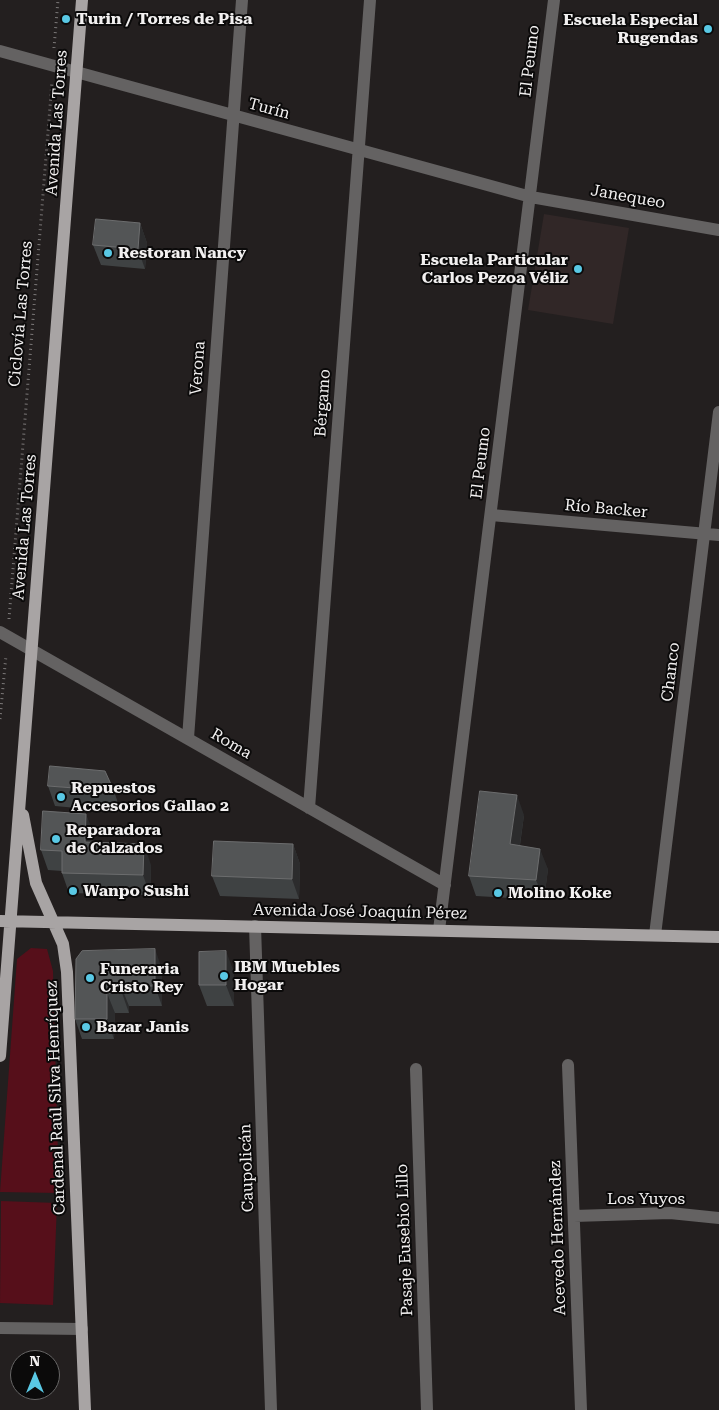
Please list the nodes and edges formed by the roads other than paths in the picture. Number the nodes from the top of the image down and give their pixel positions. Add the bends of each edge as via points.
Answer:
1 (82, 0) edge
2 (242, 0) edge
3 (370, 0) edge
4 (554, 0) edge
5 (0, 50) edge
6 (77, 73) junction
7 (233, 116) junction
8 (358, 150) junction
9 (531, 197) junction
10 (719, 230) edge
11 (719, 412) edge
12 (491, 515) junction
13 (704, 534) junction
14 (719, 535) edge
15 (4, 634) edge
16 (32, 649) junction
17 (188, 738) junction
18 (19, 792) junction
19 (309, 808) junction
20 (445, 885) junction
21 (5, 921) edge
22 (53, 921) junction
23 (256, 926) junction
24 (439, 930) junction
25 (655, 935) junction
26 (719, 937) edge
27 (0, 1056) edge
28 (568, 1065) dead end
29 (416, 1069) dead end
30 (574, 1216) junction
31 (719, 1218) edge
32 (0, 1328) edge
33 (82, 1328) junction
34 (85, 1410) edge
35 (272, 1410) edge
36 (427, 1410) edge
37 (581, 1410) edge

1 - 6 main road, Avenida Las Torres
2 - 7 street, Verona
3 - 8 street, Bérgamo
4 - 9 street, El Peumo
5 - 6 street, Turín
6 - 7 street, Turín
6 - 16 main road, Avenida Las Torres
7 - 8 street, Turín
7 - 17 street, Verona
8 - 9 street, Turín
8 - 19 street, Bérgamo
9 - 10 street, Janequeo
9 - 12 street, El Peumo
11 - 13 street, Chanco
12 - 13 street, Río Backer
12 - 20 street, El Peumo
13 - 14 street, Río Backer
13 - 25 street, Chanco
15 - 16 street, Roma
16 - 17 street, Roma
16 - 18 main road, Avenida Las Torres
17 - 19 street, Roma
18 - 21 main road, Avenida Las Torres
18 - 22 main road, Cardenal Raúl Silva Henríquez via 32,868
19 - 20 street, Roma
20 - 24 street, El Peumo
21 - 22 main road, Avenida José Joaquín Pérez
21 - 27 main road, Avenida Las Torres
22 - 23 main road, Avenida José Joaquín Pérez
22 - 33 main road, Cardenal Raúl Silva Henríquez via 63,944 67,972
23 - 24 main road, Avenida José Joaquín Pérez
23 - 35 street, Caupolicán
24 - 25 main road, Avenida José Joaquín Pérez
25 - 26 main road, Avenida José Joaquín Pérez
28 - 30 street, Acevedo Hernández
29 - 36 street, Pasaje Eusebio Lillo
30 - 31 street, Los Yuyos via 670,1213
30 - 37 street, Acevedo Hernández
32 - 33 street
33 - 34 main road, Cardenal Raúl Silva Henríquez

